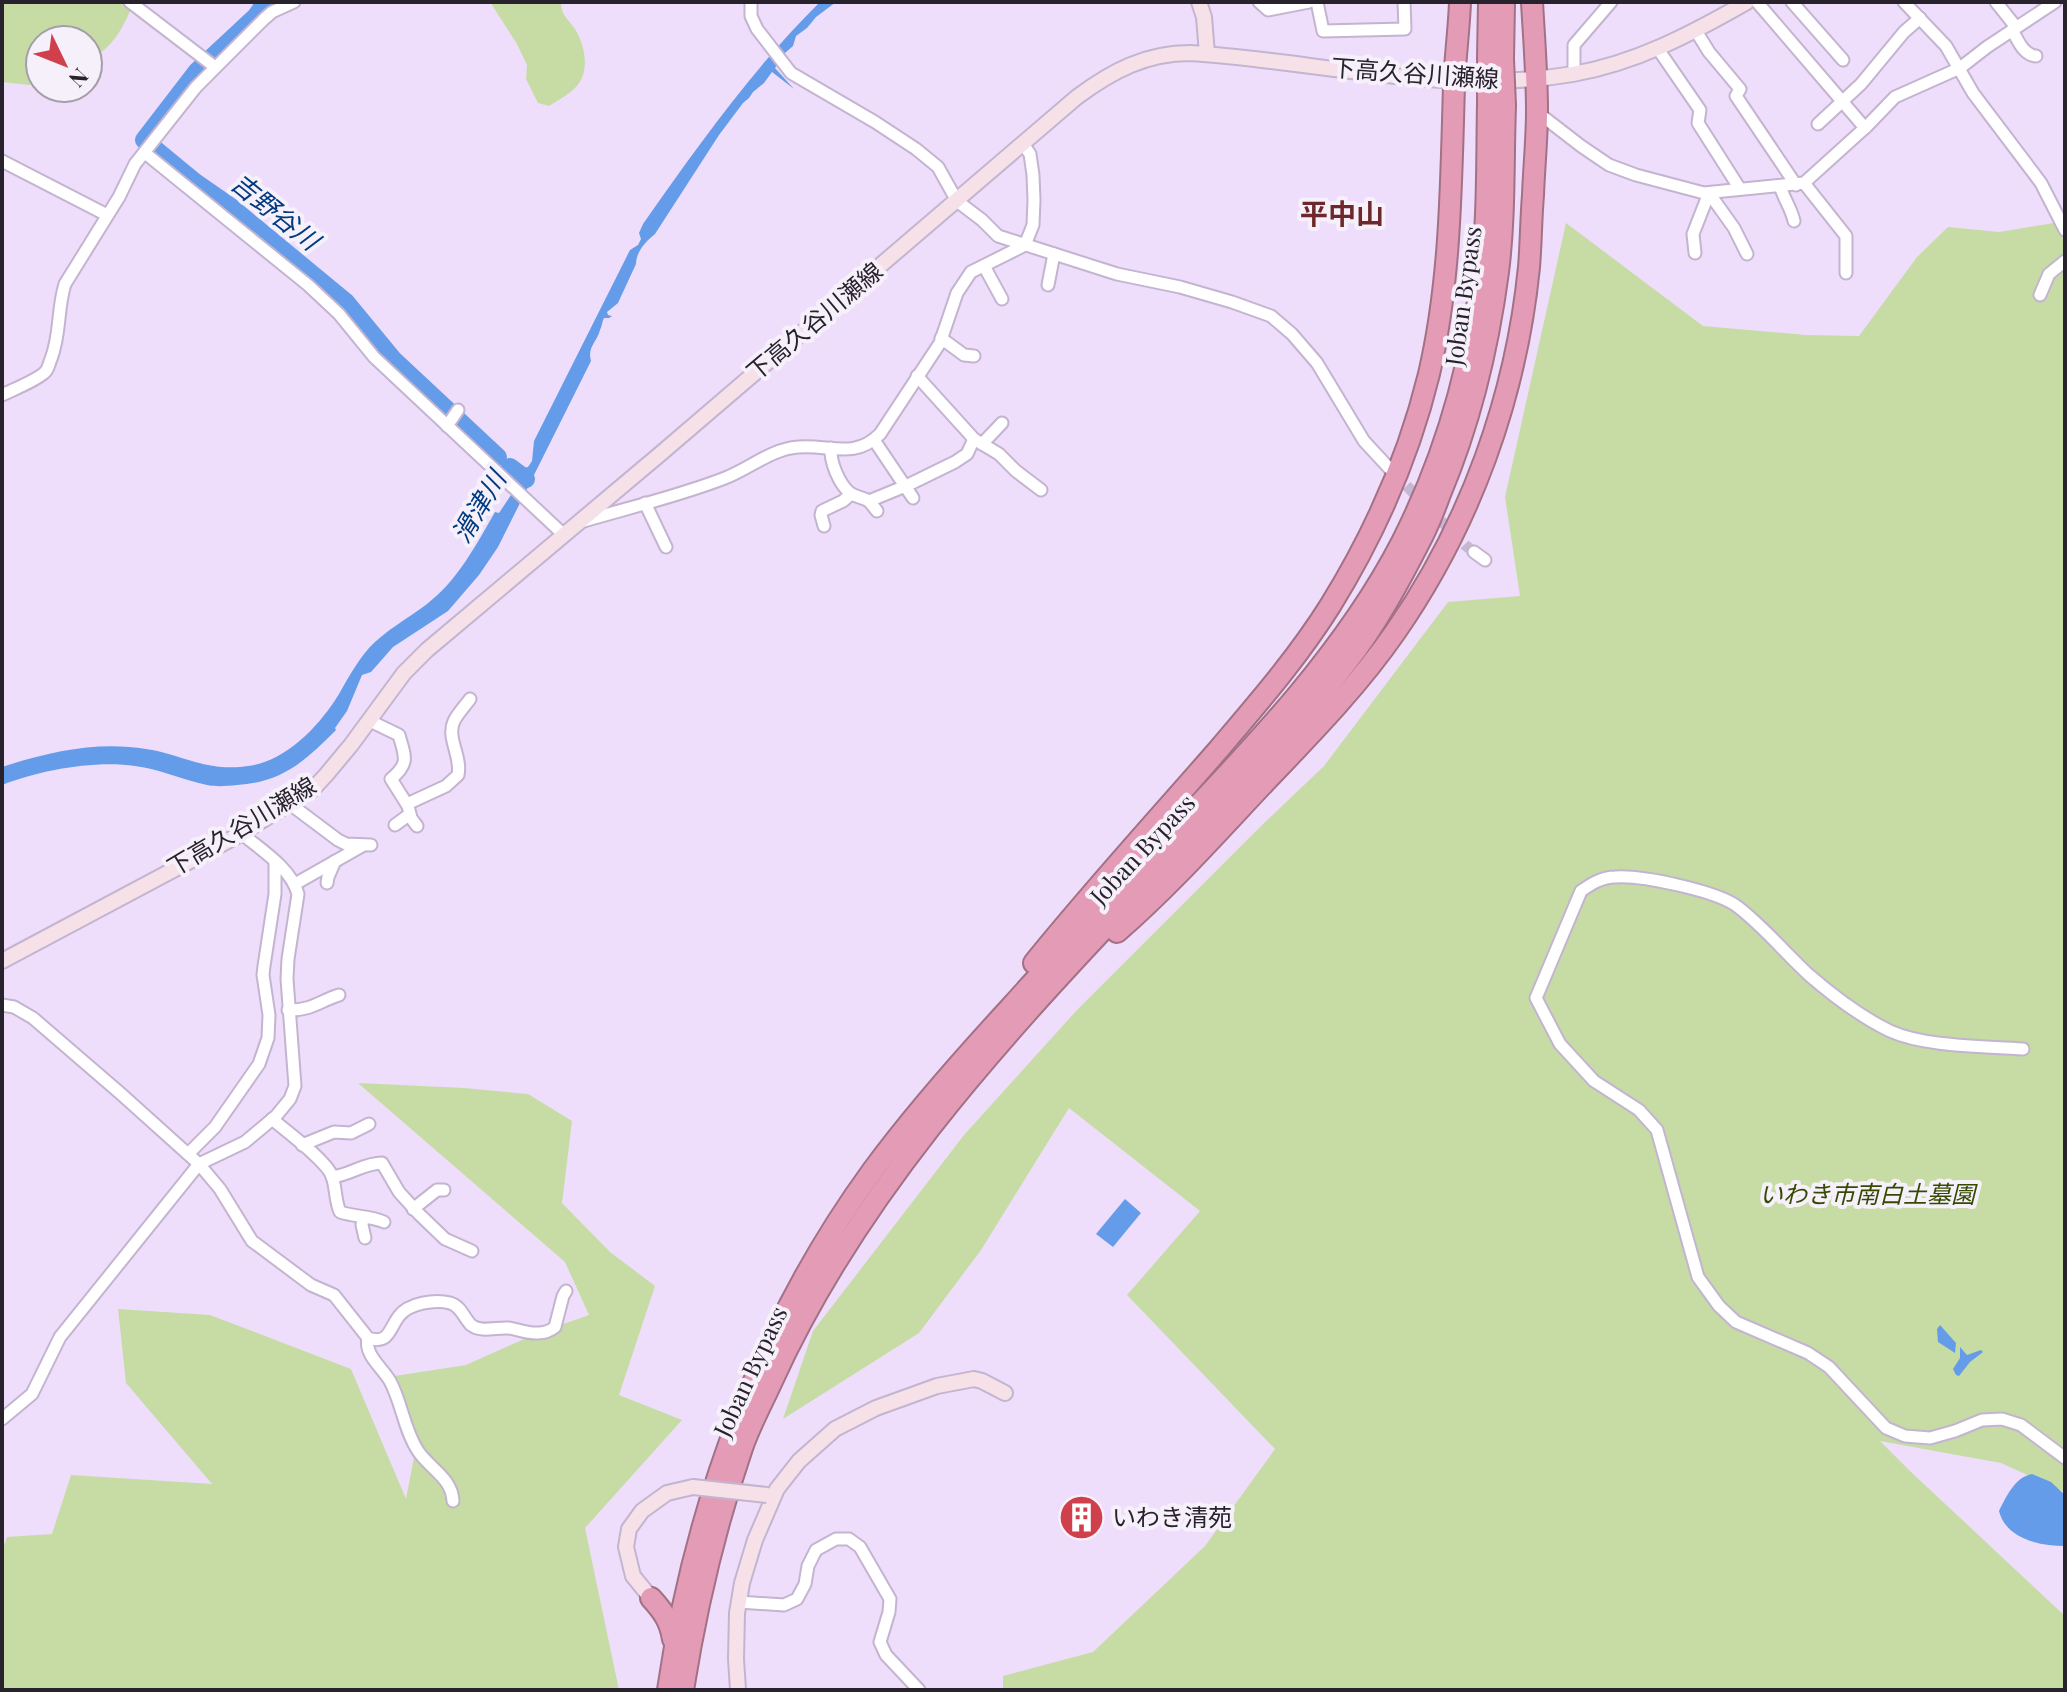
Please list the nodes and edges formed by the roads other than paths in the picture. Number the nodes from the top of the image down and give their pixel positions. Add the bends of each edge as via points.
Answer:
1 (130, 2) edge
2 (294, 2) edge
3 (751, 2) edge
4 (1199, 2) edge
5 (1259, 2) edge
6 (1309, 2) edge
7 (1317, 2) edge
8 (1404, 2) edge
9 (1460, 2) edge
10 (1489, 2) edge
11 (1504, 2) edge
12 (1532, 2) edge
13 (1611, 2) edge
14 (1747, 2) edge
15 (1757, 2) edge
16 (1792, 2) edge
17 (1904, 2) edge
18 (1996, 2) edge
19 (2055, 2) edge
20 (2039, 6) edge
21 (1920, 18) junction
22 (2014, 29) junction
23 (1696, 31) junction
24 (1658, 49) junction
25 (1207, 54) junction
26 (2036, 56) dead end
27 (1496, 58) junction
28 (1843, 60) dead end
29 (210, 63) junction
30 (1960, 68) junction
31 (1574, 74) junction
32 (1536, 78) junction
33 (1454, 81) junction
34 (1843, 102) junction
35 (1496, 104) junction
36 (1537, 112) junction
37 (1818, 124) dead end
38 (1865, 128) junction
39 (1023, 144) junction
40 (148, 149) junction
41 (2, 161) edge
42 (1800, 184) junction
43 (1780, 186) junction
44 (1740, 189) junction
45 (1709, 193) junction
46 (957, 201) junction
47 (107, 215) junction
48 (1794, 221) dead end
49 (2065, 230) edge
50 (1025, 245) junction
51 (1695, 253) dead end
52 (1054, 254) junction
53 (1747, 254) dead end
54 (2065, 261) edge
55 (984, 266) junction
56 (1846, 273) dead end
57 (1048, 285) dead end
58 (2040, 295) dead end
59 (1002, 299) dead end
60 (941, 338) junction
61 (974, 356) dead end
62 (917, 376) junction
63 (2, 395) edge
64 (1002, 423) dead end
65 (874, 440) junction
66 (978, 441) junction
67 (831, 448) junction
68 (1389, 468) tunnel mouth
69 (906, 486) junction
70 (1041, 490) dead end
71 (851, 494) junction
72 (913, 498) dead end
73 (645, 503) junction
74 (578, 523) junction
75 (824, 526) dead end
76 (564, 535) junction
77 (666, 547) dead end
78 (1474, 552) tunnel mouth
79 (1485, 560) dead end
80 (470, 699) dead end
81 (368, 720) junction
82 (290, 804) junction
83 (408, 809) junction
84 (395, 825) dead end
85 (417, 826) dead end
86 (241, 833) junction
87 (335, 861) junction
88 (275, 862) junction
89 (327, 883) dead end
90 (295, 884) junction
91 (2, 961) edge
92 (1044, 993) junction
93 (339, 995) dead end
94 (2, 1005) edge
95 (288, 1010) junction
96 (2023, 1049) dead end
97 (962, 1059) junction
98 (272, 1119) junction
99 (369, 1124) dead end
100 (345, 1133) junction
101 (302, 1145) junction
102 (351, 1147) dead end
103 (188, 1154) junction
104 (199, 1164) junction
105 (332, 1177) junction
106 (444, 1190) dead end
107 (413, 1209) junction
108 (363, 1218) junction
109 (384, 1222) dead end
110 (365, 1238) dead end
111 (472, 1251) dead end
112 (566, 1291) dead end
113 (368, 1338) junction
114 (1005, 1393) dead end
115 (2, 1419) edge
116 (2065, 1458) edge
117 (772, 1492) junction
118 (453, 1501) dead end
119 (687, 1587) junction
120 (651, 1598) junction
121 (739, 1602) junction
122 (675, 1646) junction
123 (668, 1690) edge
124 (683, 1690) edge
125 (738, 1690) edge
126 (919, 1690) edge

1 - 29 street
2 - 29 street via 272,12
3 - 46 street via 757,29 789,71 916,149 938,167
4 - 25 main road
5 - 6 street via 1268,10
7 - 8 street via 1323,31 1405,29
9 - 33 highway
10 - 27 highway, Joban Bypass
11 - 27 highway, Joban Bypass
12 - 32 highway
13 - 31 street via 1574,45
14 - 23 main road, 下高久谷川瀬線
15 - 34 street
16 - 28 street
17 - 21 street
18 - 22 street
19 - 20 street
20 - 22 street
21 - 30 street
21 - 34 street
22 - 26 street via 2027,53
22 - 30 street
23 - 24 main road, 下高久谷川瀬線
23 - 42 street
24 - 31 main road, 下高久谷川瀬線
24 - 44 street via 1700,110 1698,123
25 - 33 main road, 下高久谷川瀬線
25 - 39 main road, 下高久谷川瀬線 via 1169,53 1117,70
27 - 35 highway, Joban Bypass, bridge
29 - 40 street
30 - 38 street via 1895,97
30 - 49 street via 2041,183
31 - 32 main road, 下高久谷川瀬線
32 - 33 main road, 下高久谷川瀬線
32 - 36 highway
33 - 97 highway via 1449,246 1437,334 1403,459 1373,529 1330,607 1264,696 1072,915
34 - 37 street
34 - 38 street
35 - 92 highway, Joban Bypass via 1498,268 1489,331 1474,400 1424,534 1349,660
35 - 97 highway, Joban Bypass via 1483,265 1467,363 1442,450 1381,581 1287,707
36 - 45 street via 1609,165
36 - 92 highway via 1529,267 1514,362 1485,460 1445,551 1395,633 1328,715 1141,911
38 - 42 street
39 - 46 main road, 下高久谷川瀬線
39 - 50 street via 1030,154 1034,200
40 - 47 street
40 - 76 street via 308,285 374,357 453,417 502,476
41 - 47 street
42 - 43 street
42 - 56 street via 1846,236
43 - 44 street
43 - 48 street
44 - 45 street
45 - 51 street via 1693,234
45 - 53 street
46 - 50 street via 998,236
46 - 74 main road, 下高久谷川瀬線
47 - 63 street via 65,284 57,343 46,371
50 - 52 street
50 - 55 street
52 - 57 street
52 - 68 street via 1271,316 1317,363 1364,441
54 - 58 street via 2049,274
55 - 59 street
55 - 60 street via 971,272 957,293
60 - 61 street
60 - 62 street
62 - 65 street
62 - 66 street
64 - 66 street
65 - 67 street via 860,448
65 - 69 street
66 - 69 street via 955,462
66 - 70 street
67 - 71 street via 832,466
67 - 73 street via 797,447 710,484
69 - 71 street via 873,506
69 - 72 street
71 - 75 street via 822,511
73 - 74 street
73 - 77 street
74 - 76 main road, 下高久谷川瀬線
76 - 81 main road, 下高久谷川瀬線 via 427,650
78 - 79 street
80 - 83 street via 452,729 458,775
81 - 82 main road, 下高久谷川瀬線 via 313,789
81 - 83 street via 399,735 404,765 391,779
82 - 86 main road, 下高久谷川瀬線
82 - 87 street via 338,840 367,846
83 - 84 street
83 - 85 street
86 - 88 street
86 - 91 main road, 下高久谷川瀬線
87 - 89 street
87 - 90 street
88 - 90 street
88 - 103 street via 264,966 269,1015 265,1049 215,1127
90 - 95 street
92 - 124 highway, Joban Bypass via 885,1185 788,1345 743,1446 701,1589
93 - 95 street via 302,1011
94 - 103 street via 33,1018
95 - 98 street via 295,1086
96 - 116 street via 1923,1041 1890,1031 1808,974 1735,904 1648,878 1612,876 1581,891 1536,998 1560,1044 1594,1081 1639,1110 1657,1130 1698,1277 1736,1322 1829,1367 1886,1428 1905,1436 1930,1438 1982,1420 2002,1419 2021,1425
97 - 119 highway, Joban Bypass via 872,1172 790,1307 733,1433
98 - 101 street
98 - 104 street via 245,1142
99 - 100 street
100 - 101 street
100 - 102 street
101 - 105 street
103 - 104 street
104 - 113 street via 252,1241 311,1285 334,1295
104 - 115 street via 60,1337 32,1394
105 - 107 street via 382,1163
105 - 108 street via 340,1212
106 - 107 street
107 - 111 street via 445,1239
108 - 109 street
108 - 110 street
112 - 113 street via 555,1327 535,1334 504,1327 481,1329 471,1325 457,1306 437,1302 405,1310 387,1336
113 - 118 street via 369,1352 388,1377 416,1447 442,1474
114 - 117 main road via 974,1379 876,1408 835,1429
117 - 120 main road, bridge via 693,1487 667,1493 642,1511 629,1529 626,1547 633,1576
117 - 121 main road
119 - 120 highway via 675,1597
119 - 122 highway, Joban Bypass
120 - 122 highway via 671,1625
121 - 125 main road
121 - 126 street via 784,1605 797,1599 816,1550 836,1539 849,1539 860,1547 890,1599 880,1642 886,1655
122 - 123 highway, Joban Bypass

